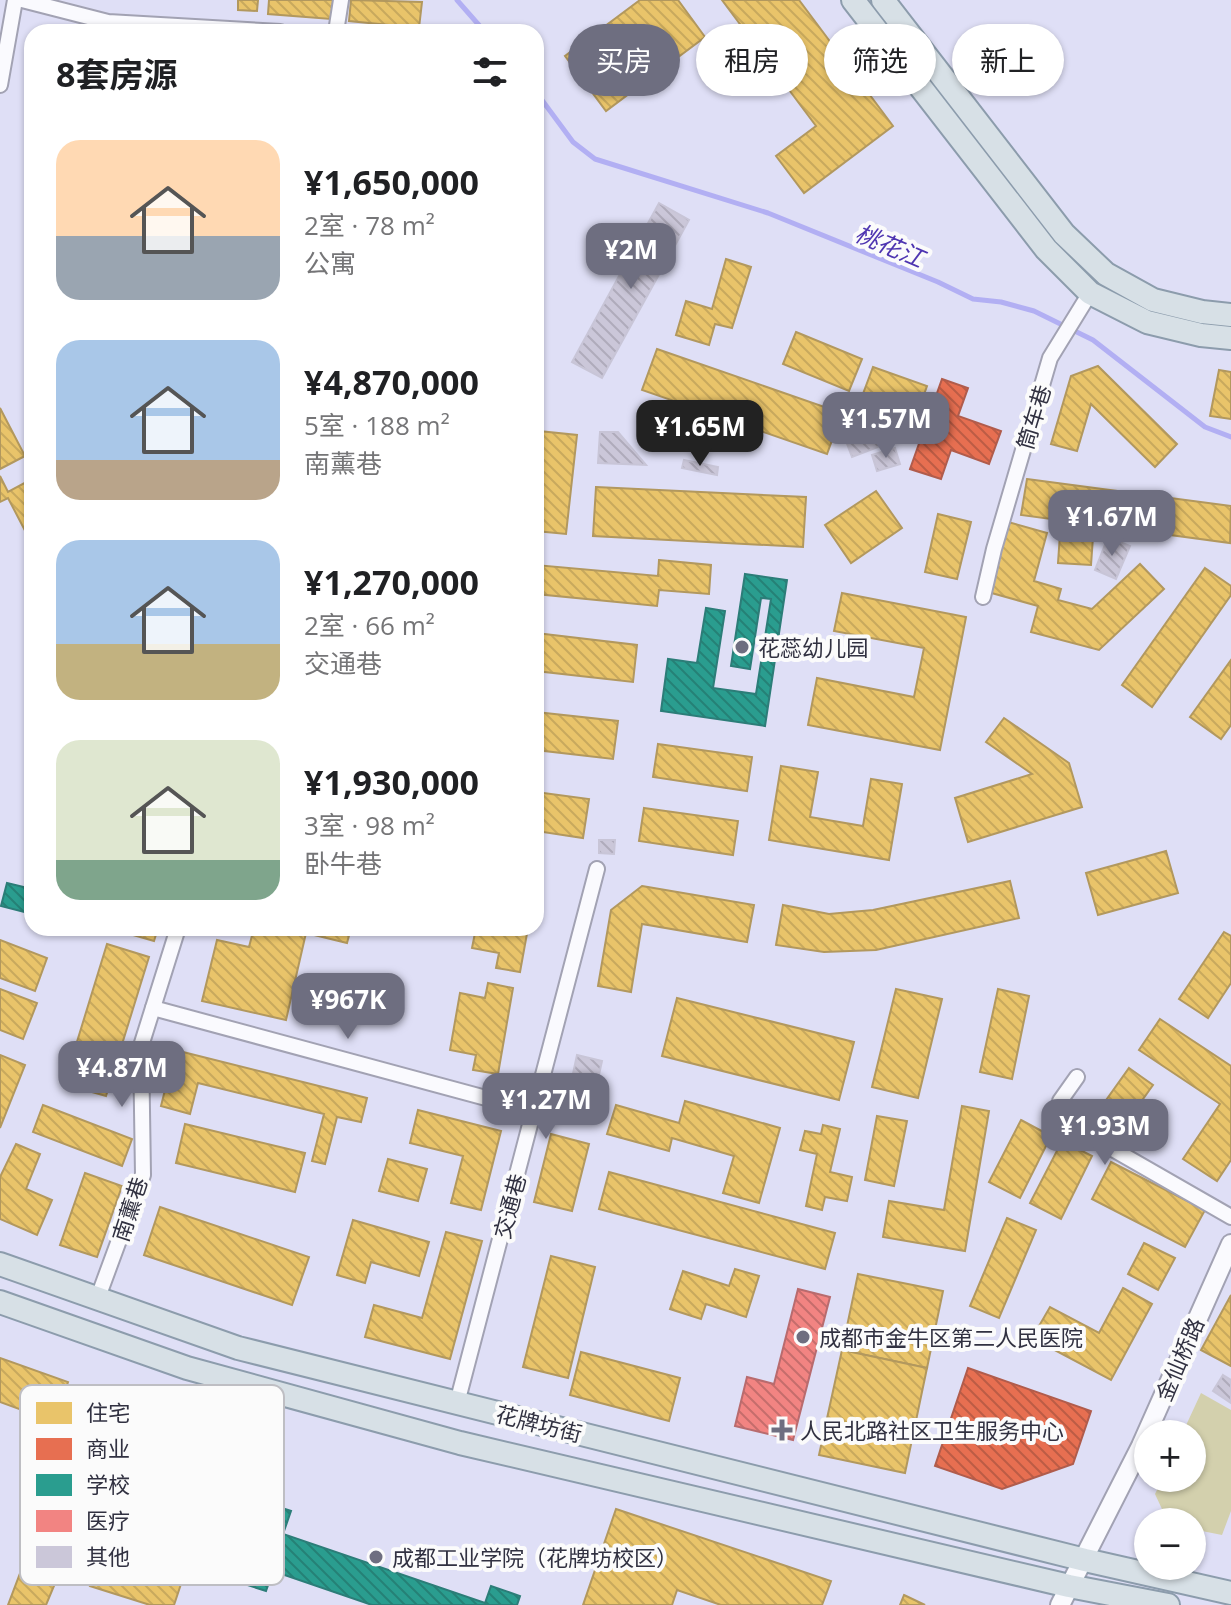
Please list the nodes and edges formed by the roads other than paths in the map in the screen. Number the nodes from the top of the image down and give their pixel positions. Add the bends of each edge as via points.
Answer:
1 (15, 0) edge
2 (22, 0) edge
3 (341, 0) edge
4 (853, 0) edge
5 (883, 0) edge
6 (142, 24) edge
7 (337, 24) edge
8 (0, 85) edge
9 (1090, 293) junction
10 (1231, 315) edge
11 (1231, 338) edge
12 (983, 597) dead end
13 (597, 869) dead end
14 (176, 936) edge
15 (153, 1008) junction
16 (1077, 1077) dead end
17 (534, 1111) junction
18 (1231, 1217) edge
19 (1231, 1244) edge
20 (0, 1264) edge
21 (97, 1300) junction
22 (0, 1302) edge
23 (249, 1385) edge
24 (284, 1395) edge
25 (457, 1403) junction
26 (1085, 1560) junction
27 (1231, 1593) edge
28 (1064, 1596) edge
29 (1168, 1605) edge

1 - 8 street
2 - 6 street via 108,22
3 - 7 street
4 - 9 main road via 1046,249
5 - 10 main road via 1064,234 1106,274 1153,300
9 - 11 main road via 1147,322
9 - 12 street, 筒车巷 via 1050,358
13 - 17 street, 交通巷
14 - 15 street, 南薰巷
15 - 17 street
15 - 21 street, 南薰巷 via 140,1059 143,1175
16 - 18 street via 1060,1101 1069,1124
17 - 25 street, 交通巷
19 - 26 street, 金仙桥路
20 - 21 main road, 花牌坊街
21 - 25 main road, 花牌坊街 via 238,1348
22 - 23 main road, 花牌坊街
24 - 28 main road, 花牌坊街
25 - 26 main road, 花牌坊街
26 - 27 main road, 花牌坊街
26 - 28 street, 金仙桥路
28 - 29 main road, 花牌坊街

